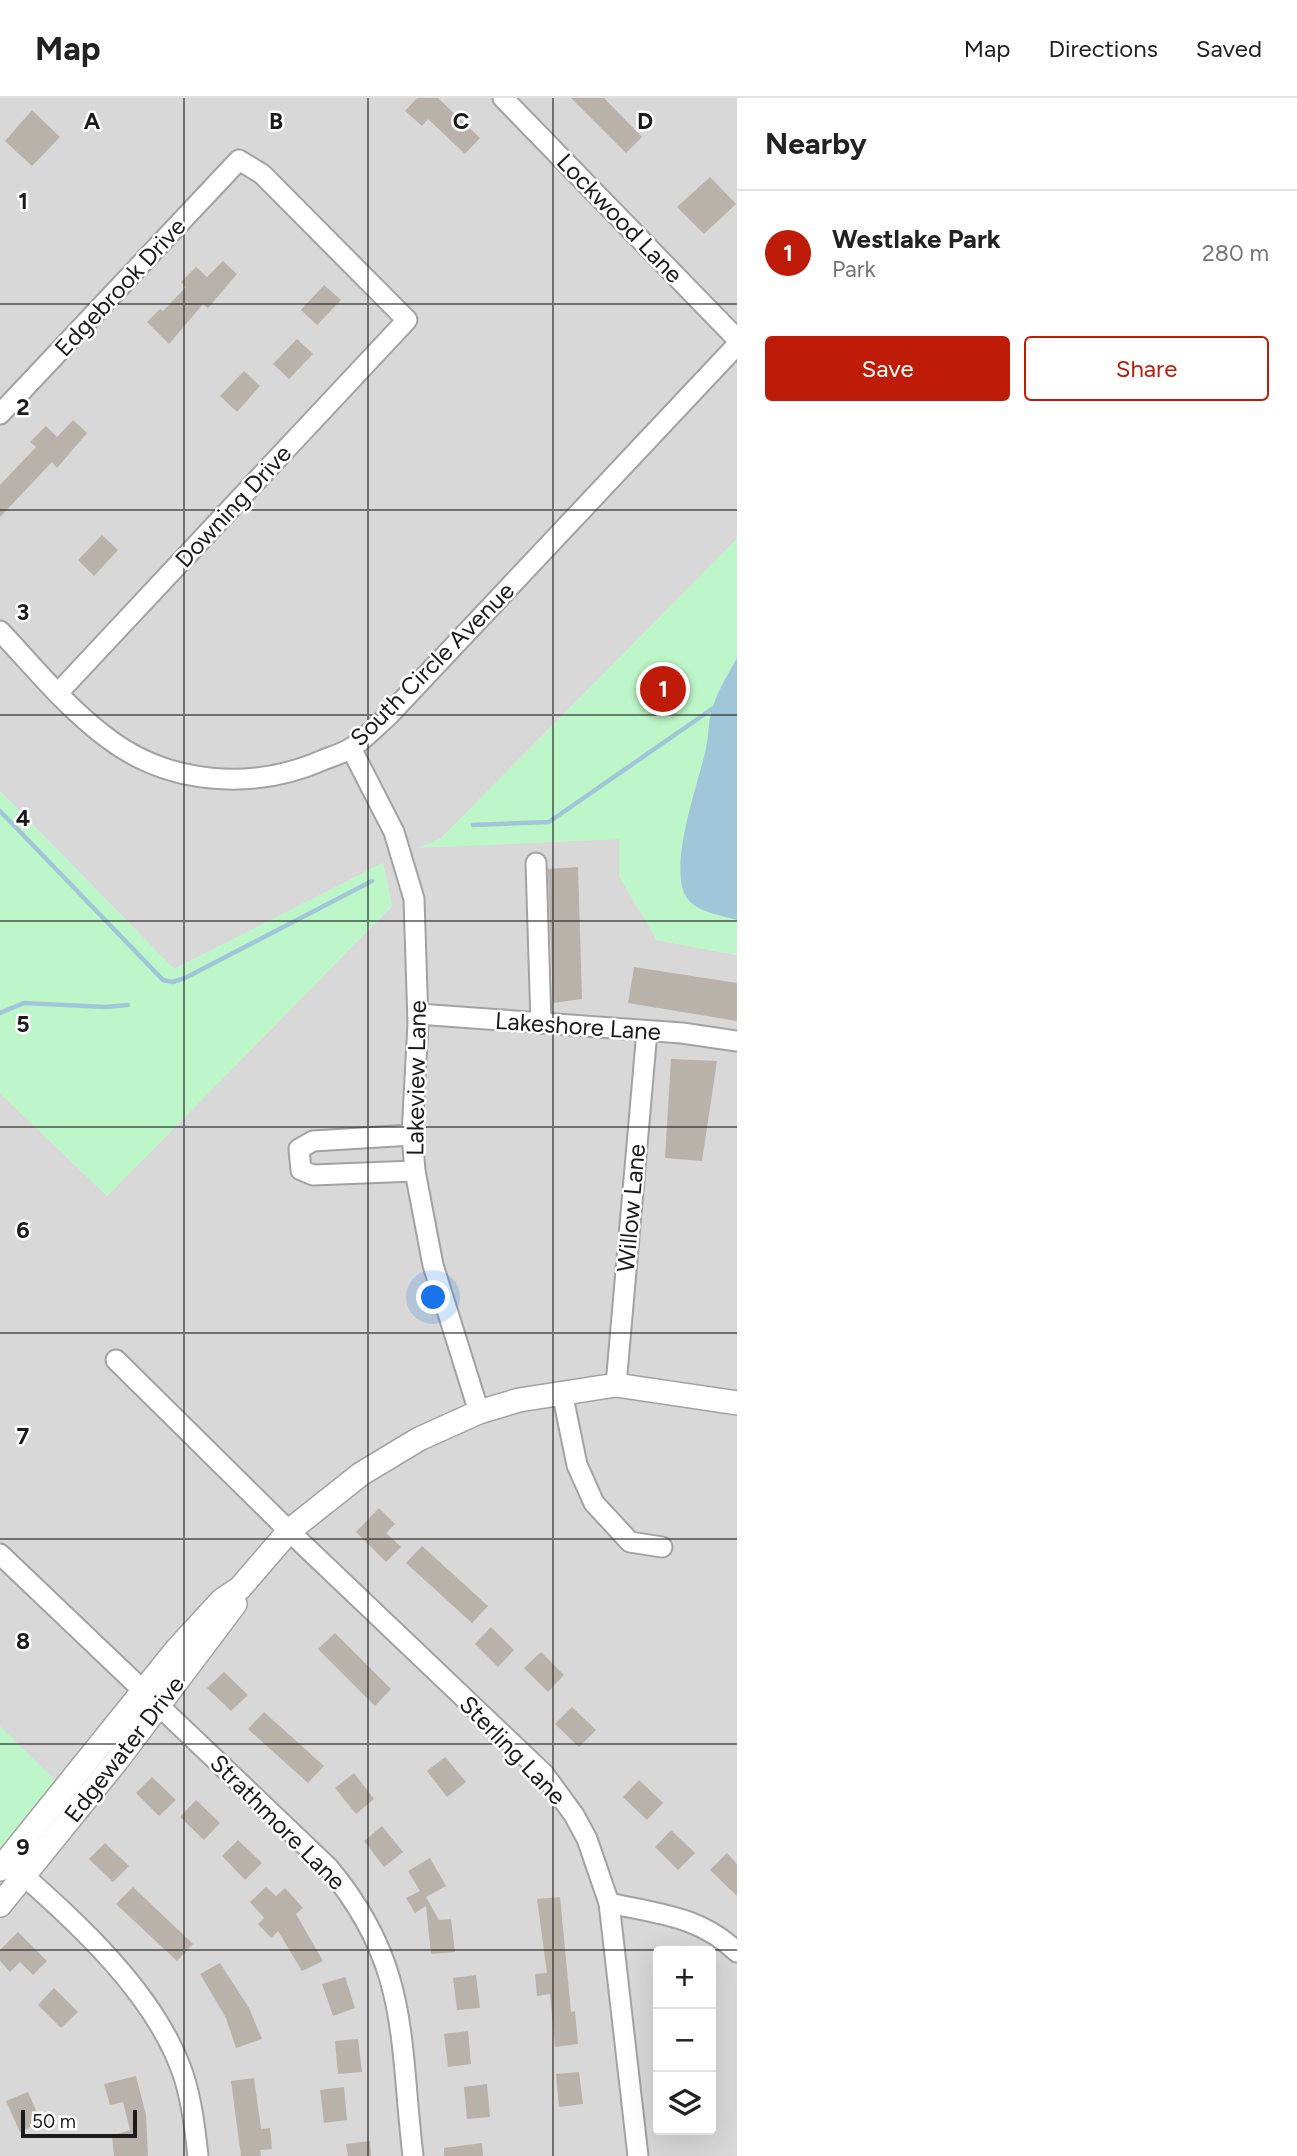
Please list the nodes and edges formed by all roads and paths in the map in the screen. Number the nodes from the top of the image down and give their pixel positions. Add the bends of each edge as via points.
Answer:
1 (503, 98) edge
2 (407, 320) joint
3 (737, 339) edge
4 (737, 345) edge
5 (0, 414) edge
6 (0, 631) edge
7 (58, 693) junction
8 (351, 748) junction
9 (536, 863) dead end
10 (418, 1014) junction
11 (541, 1023) junction
12 (647, 1031) junction
13 (737, 1041) edge
14 (412, 1135) junction
15 (415, 1171) junction
16 (116, 1360) dead end
17 (615, 1385) junction
18 (562, 1392) junction
19 (737, 1403) edge
20 (479, 1412) junction
21 (289, 1531) junction
22 (662, 1547) dead end
23 (0, 1554) edge
24 (152, 1698) junction
25 (10, 1868) edge
26 (609, 1903) junction
27 (0, 1905) edge
28 (737, 1952) edge
29 (198, 2156) edge
30 (413, 2156) edge
31 (638, 2156) edge

1 - 3 street, Lockwood Lane
2 - 5 street, Edgebrook Drive via 262,174 239,160
2 - 7 street, Downing Drive
4 - 8 street, South Circle Avenue via 389,715
6 - 7 street, South Circle Avenue
7 - 8 street, South Circle Avenue via 106,738 180,773 227,781 272,776
8 - 10 street, Lakeview Lane via 394,832 411,889
9 - 11 street
10 - 11 street, Lakeshore Lane
10 - 14 street, Lakeview Lane
11 - 12 street, Lakeshore Lane
12 - 13 street, Lakeshore Lane
12 - 17 street, Willow Lane
14 - 15 street, Lakeview Lane
14 - 15 street via 313,1141 299,1149 298,1160 301,1170 313,1175
15 - 20 street, Lakeview Lane via 433,1265
16 - 21 street, Sterling Lane
17 - 18 street, Edgewater Drive
17 - 19 street, Edgewater Drive
18 - 20 street, Edgewater Drive
18 - 22 street via 577,1465 594,1503 630,1542
20 - 21 street, Edgewater Drive via 419,1439 361,1474
21 - 24 street, Edgewater Drive via 240,1588 234,1608
21 - 26 street, Sterling Lane via 544,1774 587,1839
23 - 24 street, Strathmore Lane
24 - 25 street, Edgewater Drive
24 - 30 street, Strathmore Lane via 328,1867 369,1923 397,2003
25 - 27 street, Edgewater Drive
25 - 29 street via 121,1972 152,2011 184,2076
26 - 28 street via 691,1921
26 - 31 street, Sterling Lane

